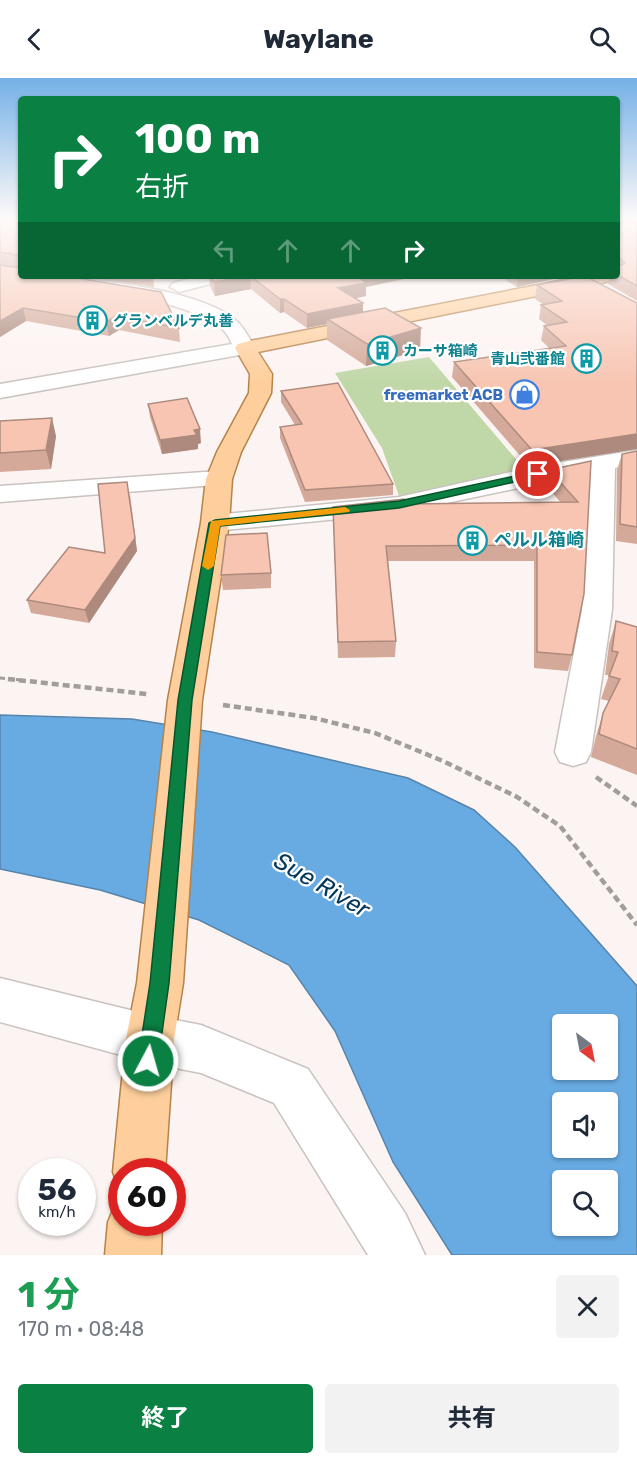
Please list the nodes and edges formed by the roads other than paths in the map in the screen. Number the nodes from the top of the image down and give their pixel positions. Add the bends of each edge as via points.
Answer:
1 (47, 279) edge
2 (194, 279) edge
3 (585, 279) edge
4 (177, 281) edge
5 (612, 296) edge
6 (162, 299) junction
7 (245, 348) junction
8 (0, 391) edge
9 (637, 457) edge
10 (603, 462) junction
11 (219, 479) junction
12 (0, 494) edge
13 (215, 523) junction
14 (573, 752) road end
15 (0, 1000) edge
16 (150, 1039) junction
17 (140, 1158) edge
18 (134, 1236) edge
19 (133, 1255) edge
20 (397, 1255) edge

1 - 6 street
2 - 4 street
3 - 5 street
3 - 7 main road
4 - 6 street
6 - 7 street via 204,310 227,323
7 - 8 street
7 - 11 main road via 261,374 260,393
9 - 10 street
10 - 13 street via 399,505
10 - 14 street via 597,610
11 - 12 street
11 - 13 main road
13 - 16 main road via 185,700 160,983
15 - 16 street
16 - 17 main road
16 - 20 street via 201,1049 291,1086
18 - 19 main road

